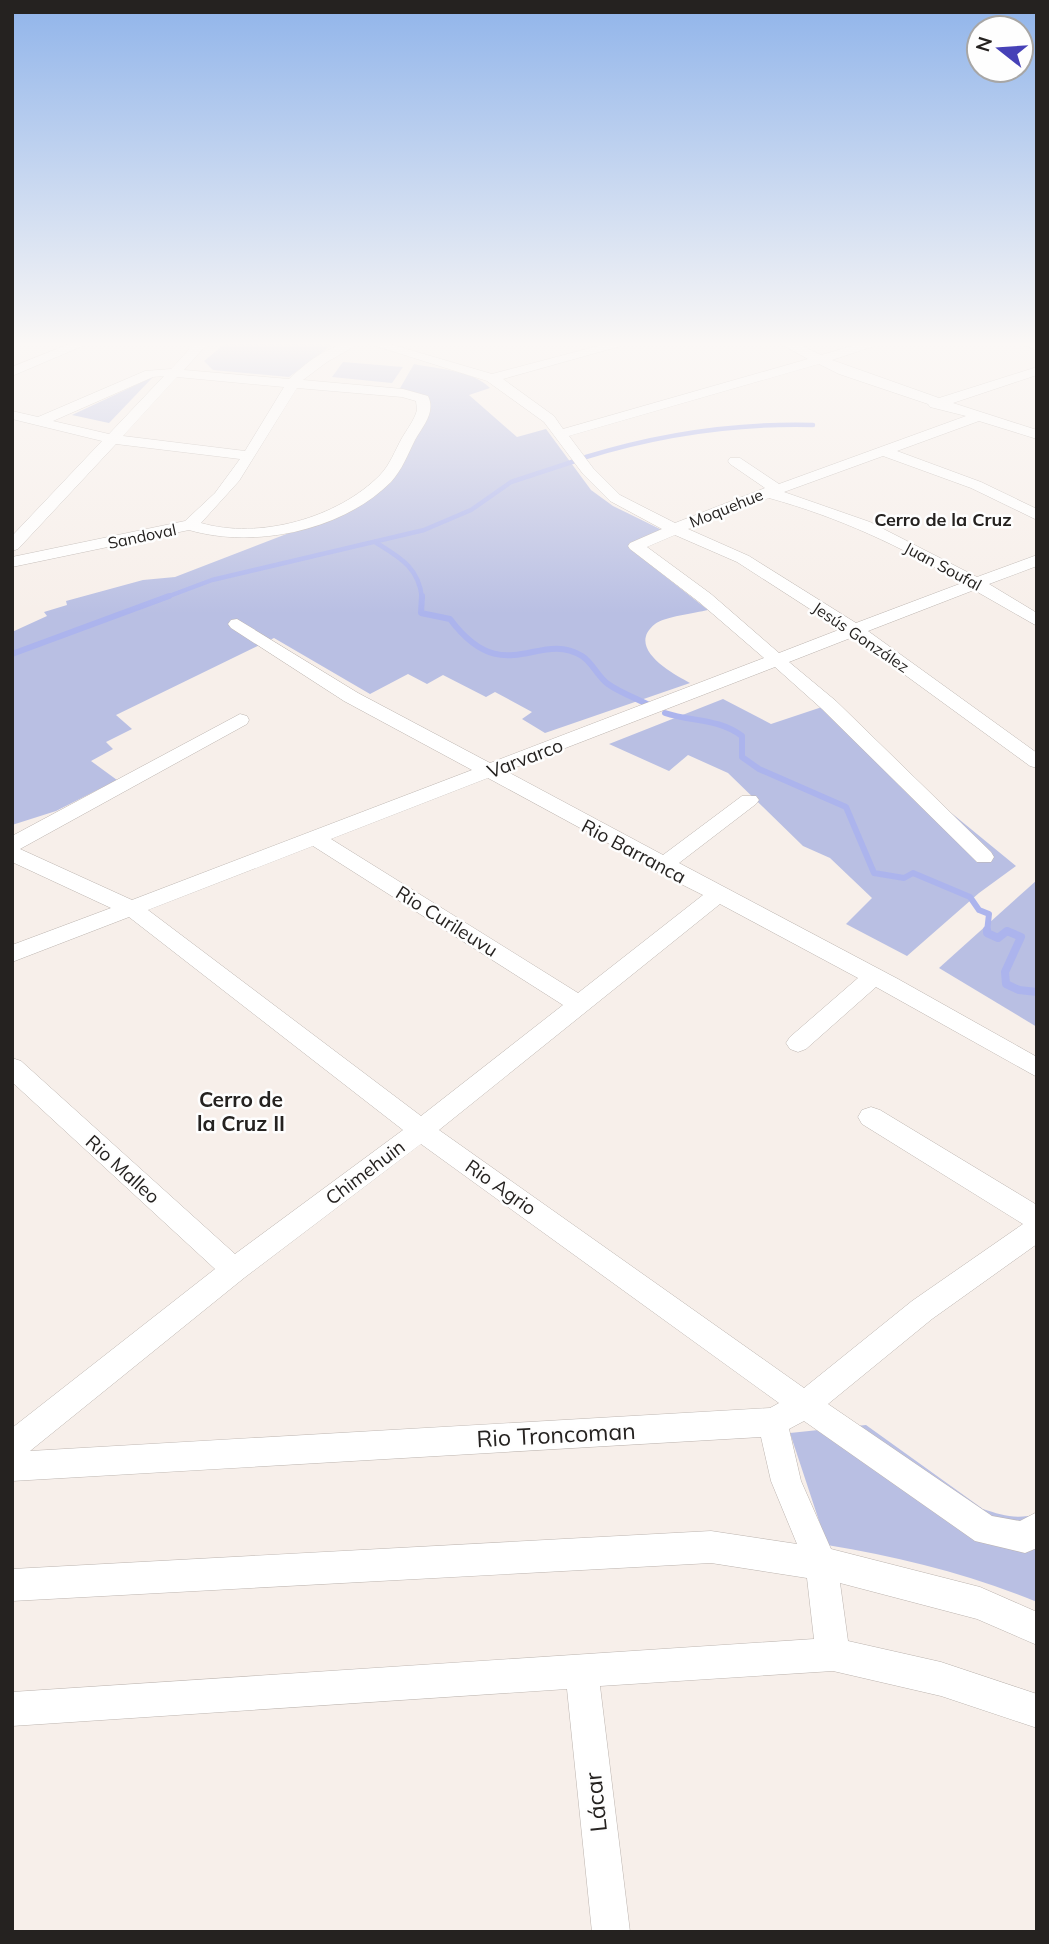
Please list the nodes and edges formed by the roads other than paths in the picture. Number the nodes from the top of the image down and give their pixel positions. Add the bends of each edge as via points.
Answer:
1 (84, 433) edge
2 (117, 433) edge
3 (262, 433) edge
4 (413, 433) edge
5 (565, 433) edge
6 (935, 433) edge
7 (560, 434) joint
8 (111, 439) junction
9 (885, 452) junction
10 (248, 456) junction
11 (735, 461) dead end
12 (771, 490) junction
13 (1037, 515) edge
14 (190, 525) junction
15 (674, 529) junction
16 (16, 537) edge
17 (68, 552) junction
18 (1037, 560) edge
19 (12, 562) edge
20 (977, 583) junction
21 (1037, 621) edge
22 (237, 624) dead end
23 (856, 631) junction
24 (776, 662) junction
25 (240, 720) dead end
26 (1037, 737) edge
27 (1015, 747) junction
28 (1037, 762) edge
29 (488, 772) junction
30 (749, 800) dead end
31 (315, 838) junction
32 (12, 845) edge
33 (12, 854) edge
34 (984, 857) dead end
35 (662, 866) junction
36 (717, 895) junction
37 (131, 908) junction
38 (12, 954) edge
39 (873, 976) junction
40 (579, 1004) junction
41 (798, 1043) dead end
42 (12, 1067) edge
43 (1037, 1068) edge
44 (871, 1117) dead end
45 (421, 1130) junction
46 (1037, 1219) edge
47 (1037, 1229) edge
48 (234, 1270) junction
49 (805, 1405) junction
50 (773, 1422) junction
51 (12, 1447) edge
52 (12, 1467) edge
53 (1037, 1527) edge
54 (821, 1563) junction
55 (12, 1585) edge
56 (1037, 1629) edge
57 (833, 1654) junction
58 (582, 1673) junction
59 (12, 1709) edge
60 (1037, 1711) edge
61 (611, 1932) edge

1 - 8 street
2 - 8 street
3 - 10 street, Sandoval
4 - 14 street via 386,479 315,518 271,533 229,536
5 - 7 street
6 - 9 street, Moquehue
7 - 15 street via 615,498
8 - 10 street
8 - 16 street
9 - 12 street, Moquehue
9 - 13 street via 976,485
10 - 14 street, Sandoval via 206,513
11 - 12 street
12 - 15 street, Moquehue
12 - 20 street, Juan Soufal via 881,533
14 - 17 street, Sandoval
15 - 23 street, Jesús González via 743,559
15 - 24 street, Moquehue via 636,546 705,598
16 - 17 street
17 - 19 street, Sandoval
18 - 20 street, Varvarco
20 - 21 street, Juan Soufal
20 - 23 street, Varvarco
22 - 29 street, Rio Barranca via 351,698
23 - 24 street, Varvarco
23 - 27 street, Jesús González
24 - 29 street, Varvarco
24 - 34 street via 829,705
25 - 32 street
26 - 27 street
27 - 28 street, Jesús González
29 - 31 street, Varvarco
29 - 35 street, Rio Barranca
30 - 35 street
31 - 37 street, Varvarco
31 - 40 street, Rio Curileuvu
33 - 37 street, Rio Agrio
35 - 36 street, Rio Barranca
36 - 39 street, Rio Barranca
36 - 40 street, Chimehuin
37 - 38 street, Varvarco
37 - 45 street, Rio Agrio
39 - 41 street
39 - 43 street, Rio Barranca
40 - 45 street, Chimehuin
42 - 48 street, Rio Malleo
44 - 46 street
45 - 48 street, Chimehuin
45 - 49 street, Rio Agrio
47 - 49 street, Rio Troncoman via 922,1310
48 - 51 street, Chimehuin
49 - 50 street, Rio Troncoman
49 - 53 street, Rio Agrio via 986,1530 1025,1537
50 - 52 street, Rio Troncoman
50 - 54 street via 786,1481
54 - 55 street via 711,1547
54 - 56 street via 980,1603
54 - 57 street
57 - 58 street
57 - 60 street via 941,1679
58 - 59 street
58 - 61 street, Lácar

